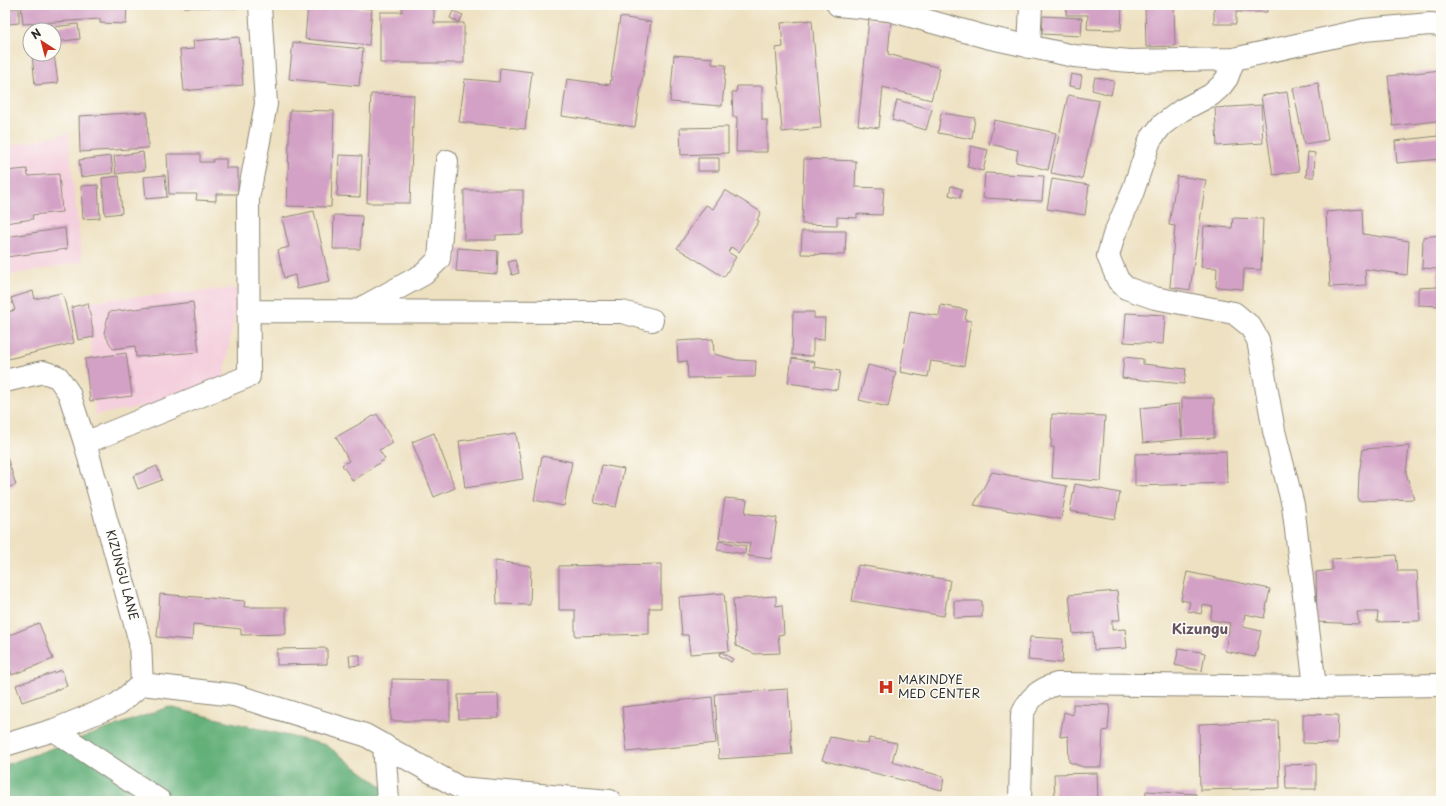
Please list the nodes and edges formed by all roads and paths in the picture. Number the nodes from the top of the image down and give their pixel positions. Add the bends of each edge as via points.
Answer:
1 (260, 5) edge
2 (838, 5) edge
3 (1031, 5) edge
4 (1441, 24) edge
5 (1029, 47) junction
6 (1234, 59) junction
7 (447, 161) dead end
8 (249, 311) junction
9 (356, 311) junction
10 (652, 320) dead end
11 (5, 381) edge
12 (85, 442) junction
13 (142, 684) junction
14 (1441, 685) edge
15 (1315, 687) junction
16 (54, 730) junction
17 (5, 745) edge
18 (384, 745) junction
19 (160, 801) edge
20 (388, 801) edge
21 (610, 801) edge
22 (1020, 801) edge

1 - 8 street via 266,104 248,199
2 - 5 street via 890,10
3 - 5 street
4 - 6 street via 1364,30
5 - 6 street via 1074,56 1130,61
6 - 15 street via 1227,78 1220,86 1162,125 1150,140 1108,256 1118,280 1126,288 1155,298 1234,313 1250,326 1258,340 1274,431 1293,505
7 - 9 street via 439,259 424,274
8 - 9 street
8 - 12 street via 249,376
9 - 10 street via 622,312
11 - 12 street, KIZUNGU LANE via 43,372 58,377 70,393
12 - 13 street, KIZUNGU LANE via 140,642
13 - 16 street via 118,704
13 - 18 street via 234,695 365,734
14 - 15 street
15 - 22 street via 1057,684 1044,687 1027,704 1022,715
16 - 17 street
16 - 19 street
18 - 20 street
18 - 21 street via 460,788

